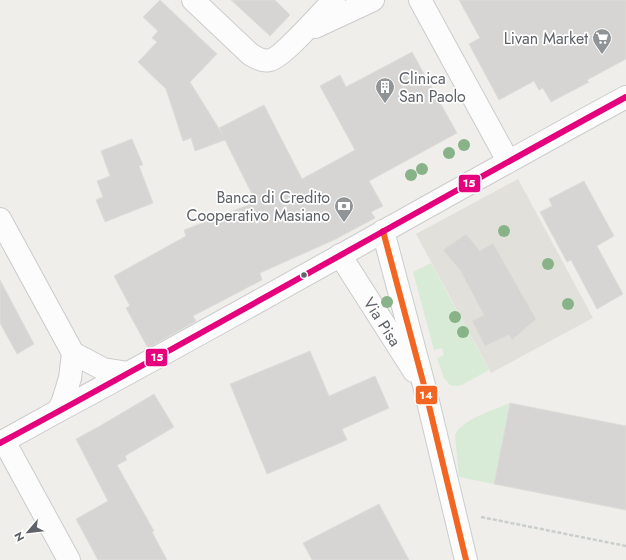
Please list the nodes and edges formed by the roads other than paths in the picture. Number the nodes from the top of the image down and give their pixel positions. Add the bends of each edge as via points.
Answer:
1 (193, 0) edge
2 (334, 0) edge
3 (373, 0) edge
4 (420, 0) edge
5 (303, 32) junction
6 (626, 97) edge
7 (508, 161) junction
8 (0, 219) edge
9 (383, 231) junction
10 (340, 255) junction
11 (73, 353) junction
12 (128, 374) junction
13 (425, 389) junction
14 (58, 411) junction
15 (2, 442) edge
16 (69, 560) edge
17 (466, 560) edge

1 - 5 street via 250,54 264,61 276,58
2 - 5 street
3 - 5 street
4 - 7 street
6 - 7 street
7 - 9 street
8 - 11 street
9 - 10 street
9 - 13 street, Via Pisa
10 - 12 street
10 - 13 street, Via Pisa
11 - 12 street via 103,369
11 - 14 street via 70,378
12 - 14 street
13 - 17 street, Via Pisa
14 - 15 street
15 - 16 street

